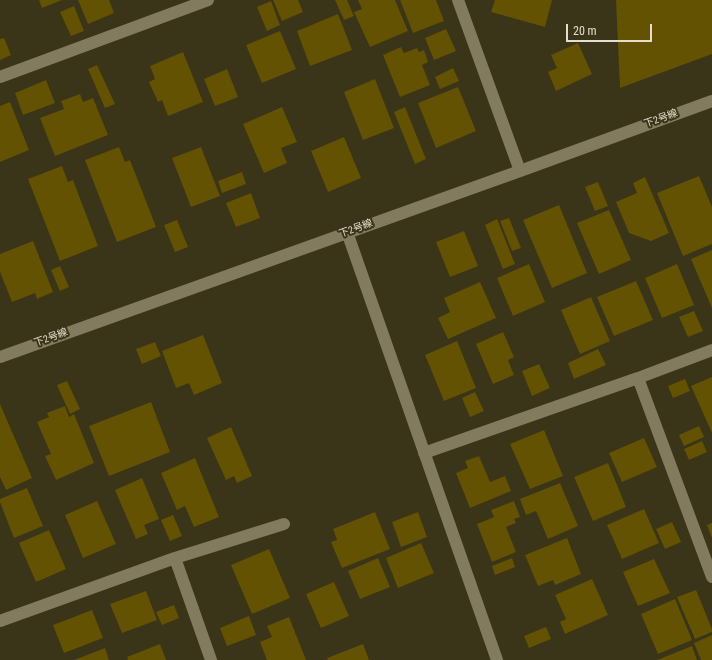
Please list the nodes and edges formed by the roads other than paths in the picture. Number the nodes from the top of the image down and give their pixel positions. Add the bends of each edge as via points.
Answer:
1 (208, 0) edge
2 (458, 0) edge
3 (0, 77) edge
4 (712, 101) edge
5 (520, 171) junction
6 (347, 232) junction
7 (712, 350) edge
8 (0, 357) edge
9 (638, 378) junction
10 (424, 453) junction
11 (284, 524) dead end
12 (174, 558) junction
13 (712, 577) edge
14 (0, 622) edge
15 (211, 660) edge
16 (497, 660) edge

1 - 3 street
2 - 5 street
4 - 5 street, 下2号線
5 - 6 street, 下2号線
6 - 8 street, 下2号線
6 - 10 street
7 - 9 street
9 - 10 street
9 - 13 street
10 - 16 street
11 - 12 street
12 - 14 street
12 - 15 street

